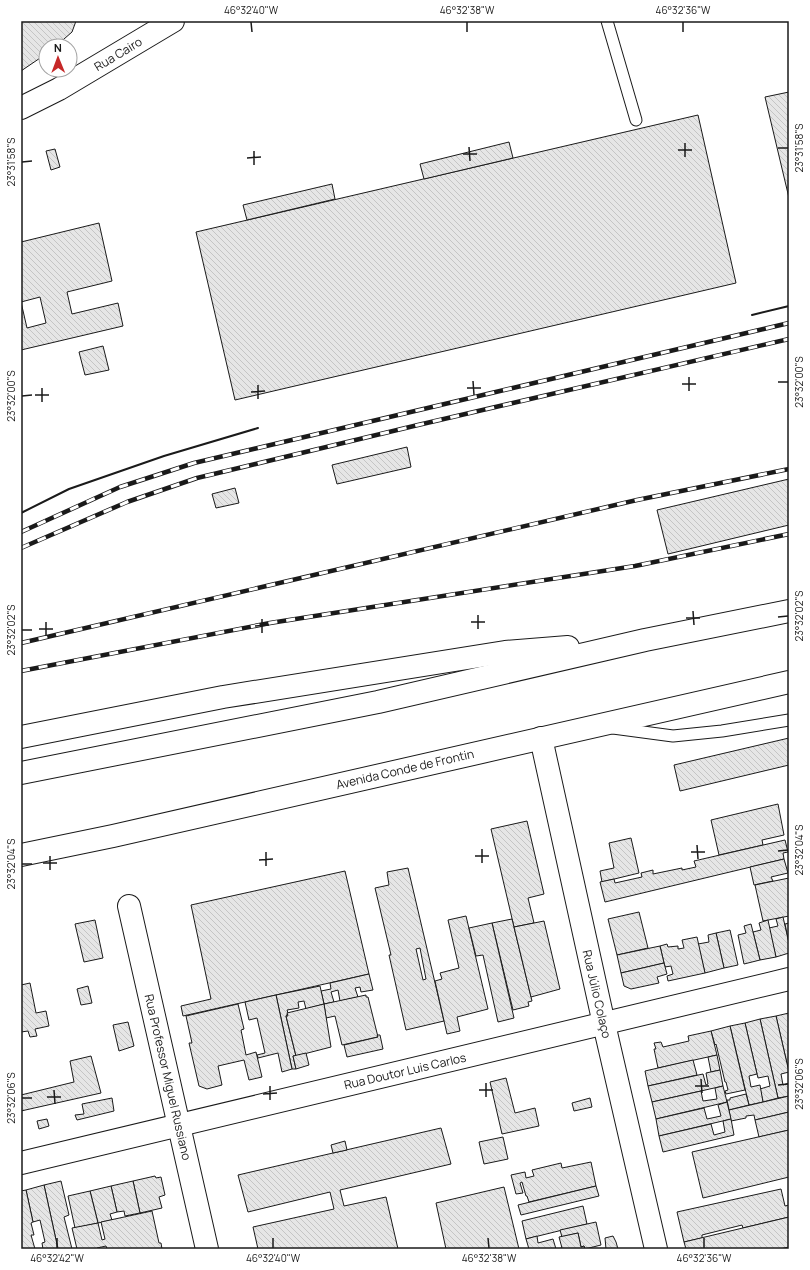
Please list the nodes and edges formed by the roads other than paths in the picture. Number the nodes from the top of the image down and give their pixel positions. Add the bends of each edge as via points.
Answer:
1 (173, 21) edge
2 (607, 21) edge
3 (21, 108) edge
4 (636, 120) dead end
5 (789, 611) edge
6 (645, 640) junction
7 (789, 682) edge
8 (789, 720) edge
9 (597, 726) junction
10 (21, 737) edge
11 (541, 738) junction
12 (21, 773) edge
13 (21, 855) edge
14 (129, 906) dead end
15 (789, 979) edge
16 (604, 1024) junction
17 (179, 1125) junction
18 (21, 1163) edge
19 (207, 1249) edge
20 (656, 1249) edge

1 - 3 main road, Rua Cairo via 59,89
2 - 4 lane
5 - 6 main road
6 - 10 main road via 505,652 223,697
6 - 12 main road via 378,702
7 - 9 main road, Avenida Conde de Frontin
8 - 9 lane via 673,736
9 - 11 main road, Avenida Conde de Frontin
11 - 13 main road, Avenida Conde de Frontin
11 - 16 main road, Rua Júlio Colaço
14 - 17 main road, Rua Professor Miguel Russiano
15 - 16 main road, Rua Doutor Luis Carlos
16 - 17 main road, Rua Doutor Luis Carlos
16 - 20 main road, Rua Júlio Colaço
17 - 18 main road, Rua Doutor Luis Carlos
17 - 19 main road, Rua Professor Miguel Russiano

